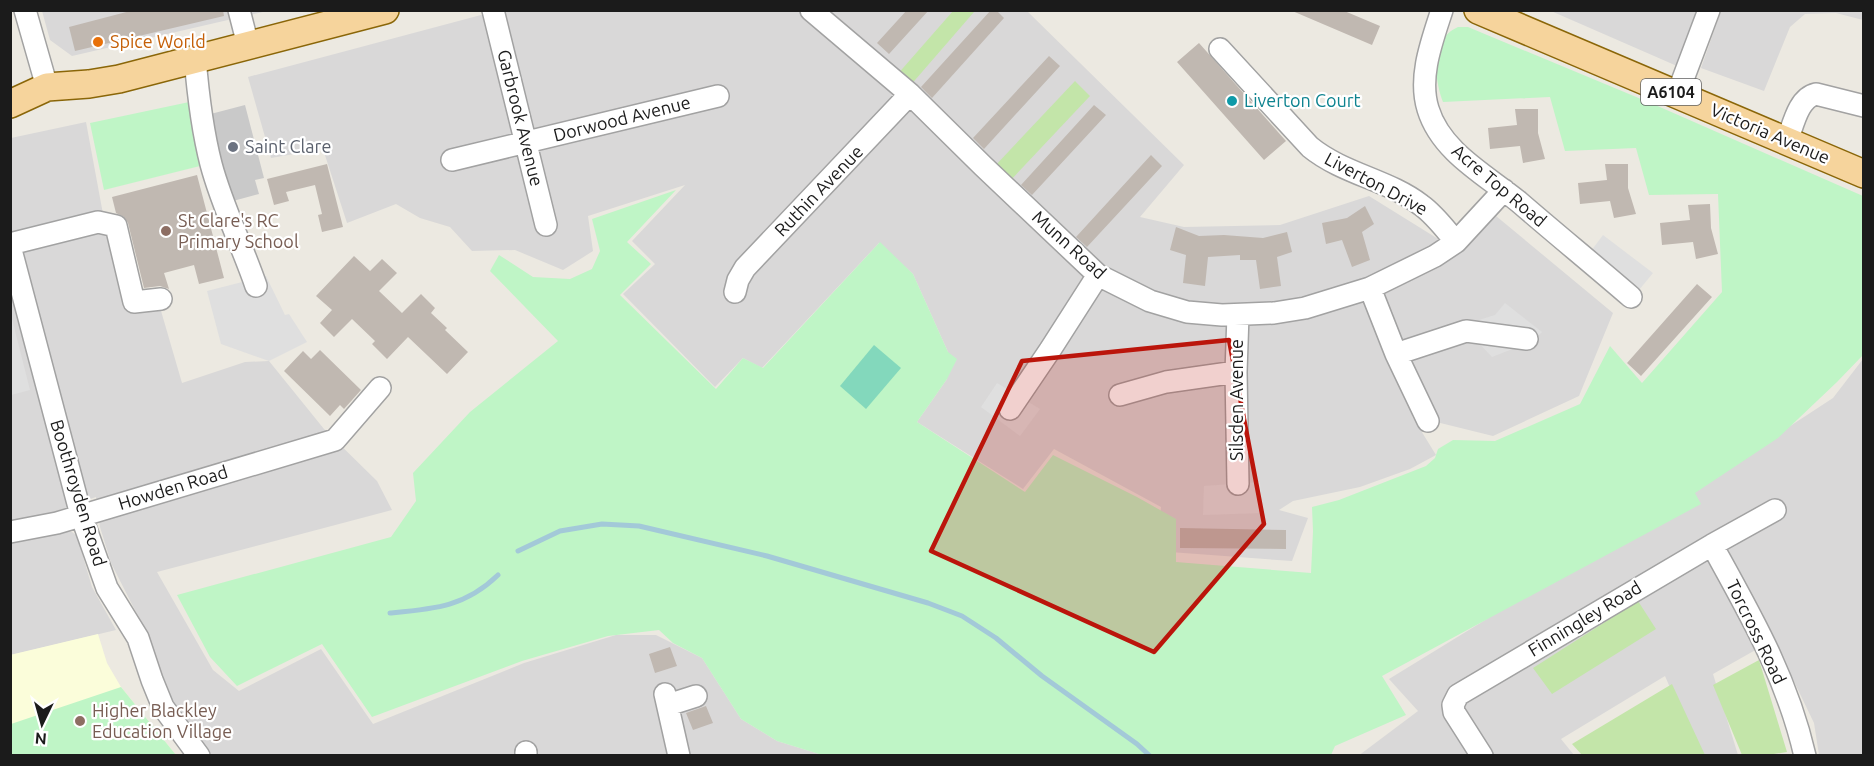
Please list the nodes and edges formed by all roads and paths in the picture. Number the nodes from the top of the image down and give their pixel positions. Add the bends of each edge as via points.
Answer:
1 (25, 10) edge
2 (239, 10) edge
3 (493, 10) edge
4 (811, 10) edge
5 (1442, 10) edge
6 (1478, 10) edge
7 (1709, 10) edge
8 (373, 12) edge
9 (248, 45) junction
10 (1220, 49) dead end
11 (195, 58) junction
12 (47, 87) junction
13 (910, 94) junction
14 (1677, 95) junction
15 (718, 96) dead end
16 (10, 104) edge
17 (1863, 106) edge
18 (1787, 141) junction
19 (526, 142) junction
20 (452, 160) dead end
21 (1863, 174) edge
22 (1504, 190) junction
23 (546, 225) dead end
24 (1456, 242) junction
25 (10, 245) edge
26 (1098, 275) junction
27 (256, 286) dead end
28 (1370, 288) junction
29 (735, 292) dead end
30 (1631, 297) dead end
31 (161, 299) dead end
32 (1238, 315) junction
33 (1527, 339) dead end
34 (1396, 354) junction
35 (1236, 372) junction
36 (380, 388) dead end
37 (1120, 395) dead end
38 (1010, 409) dead end
39 (1428, 421) dead end
40 (1238, 484) dead end
41 (1775, 510) dead end
42 (81, 515) junction
43 (10, 532) edge
44 (1712, 545) junction
45 (696, 696) dead end
46 (199, 756) edge
47 (679, 756) edge
48 (1482, 756) edge
49 (1805, 756) edge

1 - 12 street
2 - 9 street
3 - 19 street, Garbrook Avenue
4 - 13 street, Munn Road
5 - 22 street, Acre Top Road via 1424,86 1427,108 1434,125 1459,156
6 - 14 main road, Victoria Avenue / A6104
7 - 14 street
8 - 9 main road
9 - 11 main road
10 - 24 street, Liverton Drive via 1324,159 1420,204
11 - 12 main road via 109,81
11 - 27 street via 200,118 212,164
12 - 16 main road
13 - 26 street, Munn Road
13 - 29 street, Ruthin Avenue via 745,268
14 - 18 main road, Victoria Avenue / A6104
15 - 19 street, Dorwood Avenue
17 - 18 street via 1816,94 1809,96
18 - 21 main road, Victoria Avenue / A6104
19 - 20 street, Dorwood Avenue
19 - 23 street, Garbrook Avenue
22 - 24 street, Munn Road
22 - 30 street, Acre Top Road
24 - 28 street, Munn Road
25 - 31 street via 98,222 116,226 134,302
25 - 42 street, Boothroyden Road
26 - 32 street, Munn Road via 1172,308
26 - 38 street
28 - 32 street, Munn Road via 1305,308
28 - 34 street
32 - 35 street, Silsden Avenue
33 - 34 street via 1466,331
34 - 39 street
35 - 37 street via 1166,382
35 - 40 street, Silsden Avenue
36 - 42 street, Howden Road via 335,440
41 - 44 street, Finningley Road
42 - 43 street, Howden Road
42 - 46 street, Boothroyden Road via 108,588 138,638 163,707
44 - 48 street, Finningley Road via 1458,695 1454,712
44 - 49 street, Torcross Road via 1782,680
45 - 47 street via 666,699

